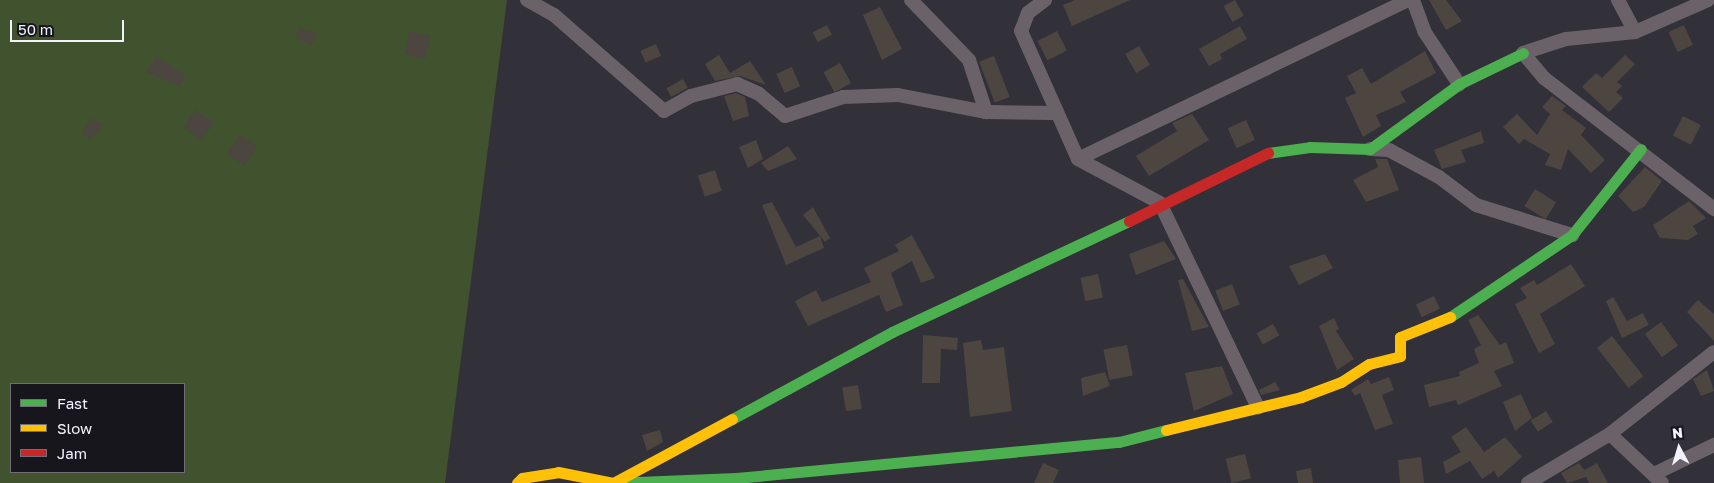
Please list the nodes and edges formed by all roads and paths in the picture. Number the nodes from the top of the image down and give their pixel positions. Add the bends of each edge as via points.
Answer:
1 (527, 0) edge
2 (911, 0) edge
3 (1045, 0) edge
4 (1408, 0) edge
5 (1413, 0) edge
6 (1618, 0) edge
7 (1708, 0) edge
8 (1635, 32) junction
9 (1523, 53) junction
10 (1459, 84) junction
11 (986, 112) junction
12 (1054, 113) junction
13 (1370, 149) junction
14 (1641, 149) junction
15 (1078, 159) junction
16 (1160, 204) junction
17 (1714, 209) edge
18 (1572, 235) junction
19 (1714, 352) edge
20 (1258, 408) junction
21 (1610, 434) junction
22 (1714, 445) edge
23 (1658, 479) edge
24 (613, 482) edge
25 (517, 483) edge
26 (1528, 483) edge

1 - 11 street via 554,15 664,111 692,96 738,84 759,94 785,116 844,97 898,95
2 - 11 street via 969,60
3 - 12 street via 1028,13 1021,31
4 - 15 street
5 - 10 street via 1424,31
6 - 8 street
7 - 8 street
8 - 9 street via 1566,39
9 - 10 street
9 - 14 street via 1544,78
10 - 13 street
11 - 12 street
12 - 15 street
13 - 16 street via 1310,147 1260,154
13 - 18 street via 1389,150 1439,177 1476,205
14 - 17 street
14 - 18 street
15 - 16 street
16 - 20 street
16 - 24 street via 892,332
18 - 20 street via 1442,322 1400,337 1400,356 1369,364 1341,382
19 - 21 street
20 - 24 street via 1119,442 1000,457 736,478
21 - 23 street
21 - 26 street
22 - 23 street
24 - 25 street via 558,472 522,478

